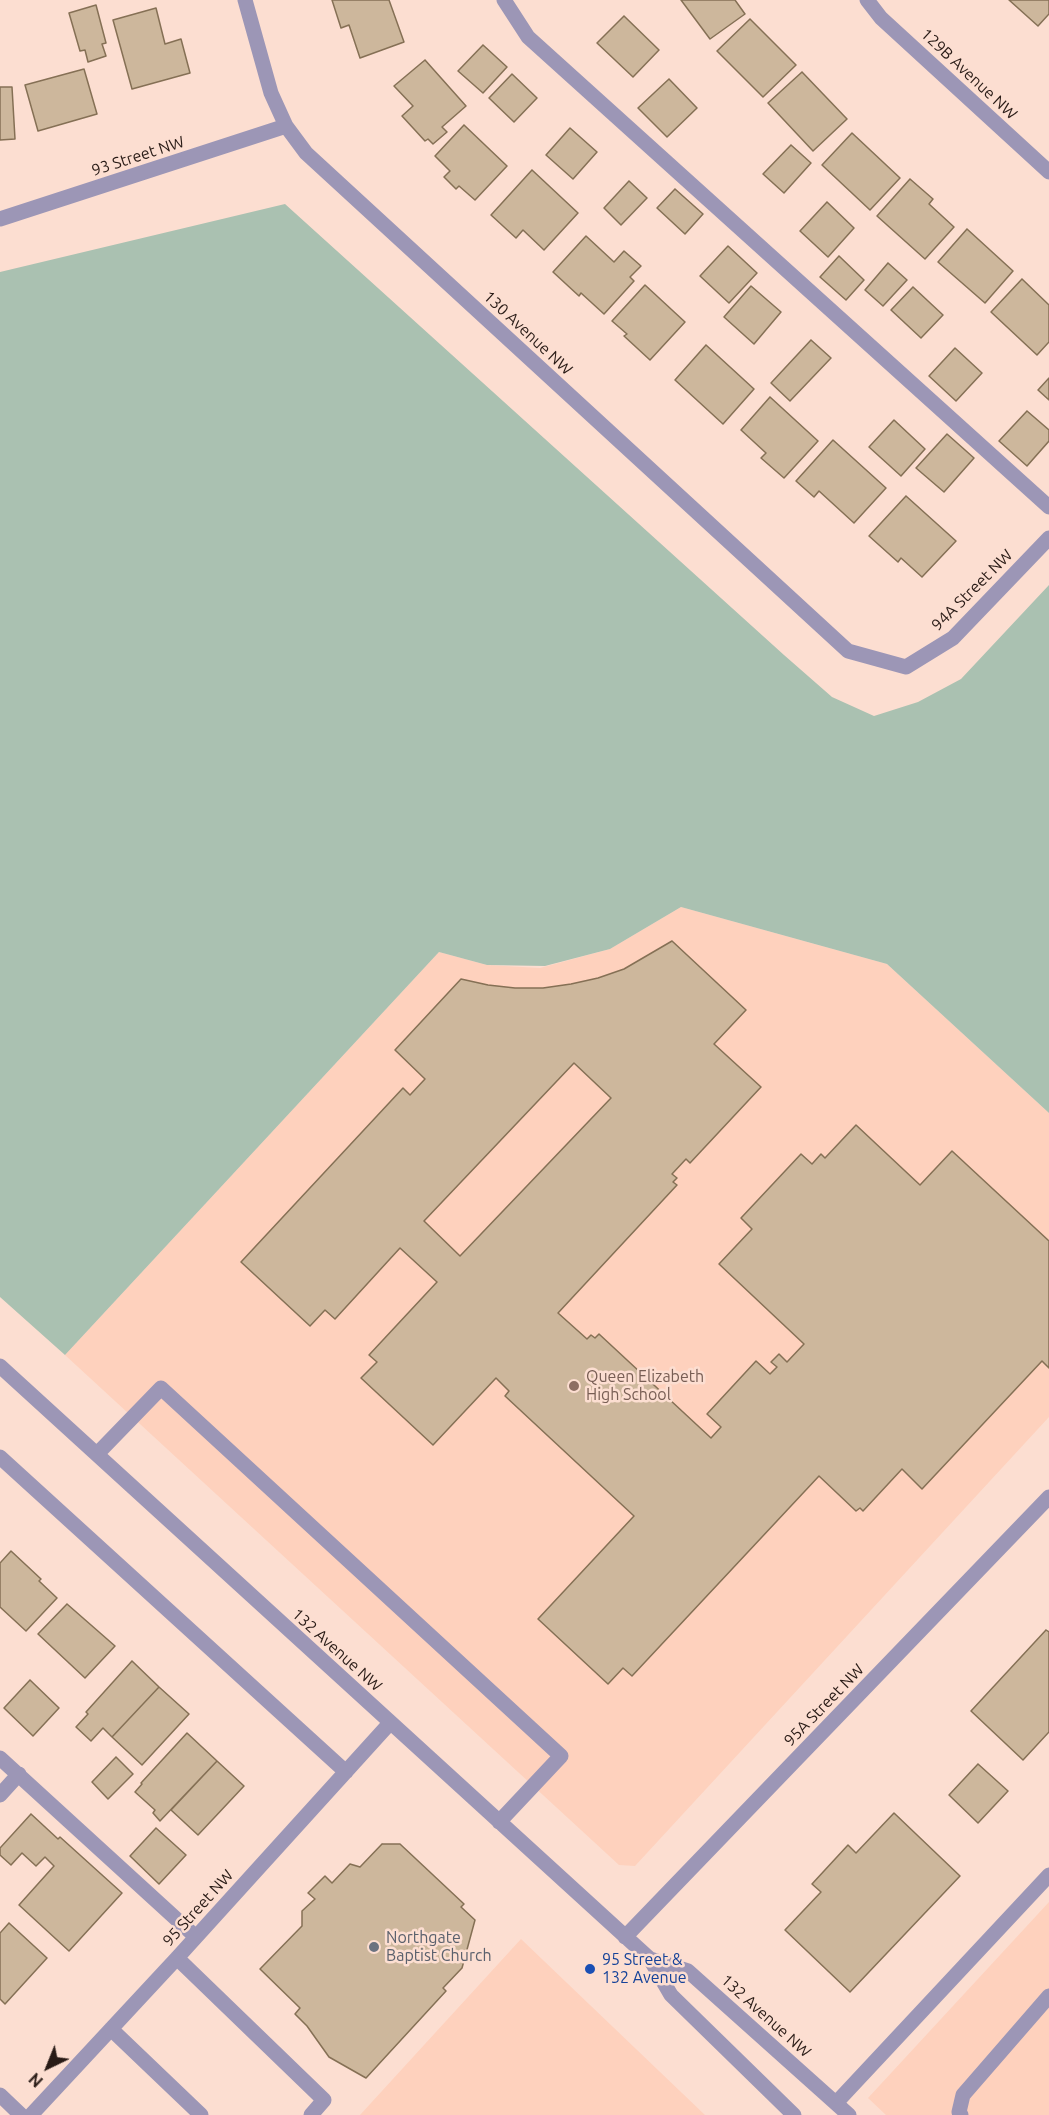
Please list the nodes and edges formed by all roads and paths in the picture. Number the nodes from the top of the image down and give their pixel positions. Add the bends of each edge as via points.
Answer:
1 (245, 0) edge
2 (504, 0) edge
3 (867, 0) edge
4 (286, 126) junction
5 (1049, 172) edge
6 (0, 219) edge
7 (1049, 507) edge
8 (1049, 538) edge
9 (848, 651) joint
10 (0, 1366) edge
11 (97, 1454) junction
12 (0, 1457) edge
13 (1049, 1497) edge
14 (390, 1723) junction
15 (0, 1758) edge
16 (346, 1772) junction
17 (19, 1774) junction
18 (0, 1795) edge
19 (499, 1822) junction
20 (1049, 1875) edge
21 (196, 1937) junction
22 (625, 1937) junction
23 (177, 1958) junction
24 (650, 1959) junction
25 (1049, 1996) edge
26 (111, 2029) junction
27 (0, 2095) edge
28 (836, 2103) junction
29 (21, 2115) edge
30 (31, 2115) edge
31 (201, 2115) edge
32 (310, 2115) edge
33 (794, 2115) edge
34 (849, 2115) edge
35 (961, 2115) edge

1 - 4 street, 130 Avenue NW via 271,93
2 - 7 street via 528,37
3 - 5 street, 129B Avenue NW via 881,18
4 - 6 street, 93 Street NW
4 - 9 street, 130 Avenue NW via 306,153
8 - 9 street, 94A Street NW via 953,638 906,667
10 - 11 street, 132 Avenue NW
11 - 14 street, 132 Avenue NW
11 - 19 street via 161,1388 561,1756
12 - 16 street
13 - 22 street, 95A Street NW
14 - 16 street, 95 Street NW
14 - 19 street, 132 Avenue NW
15 - 17 street
16 - 21 street, 95 Street NW
17 - 18 street
17 - 21 street
19 - 22 street, 132 Avenue NW
20 - 28 street
21 - 23 street, 95 Street NW
22 - 24 street, 132 Avenue NW
23 - 26 street, 95 Street NW
23 - 32 street via 324,2100
24 - 28 street, 132 Avenue NW via 688,1971
24 - 33 street, 132 Avenue NW via 671,1995
25 - 35 street via 963,2095
26 - 30 street, 95 Street NW
26 - 31 street
27 - 29 street
28 - 34 street, 132 Avenue NW

